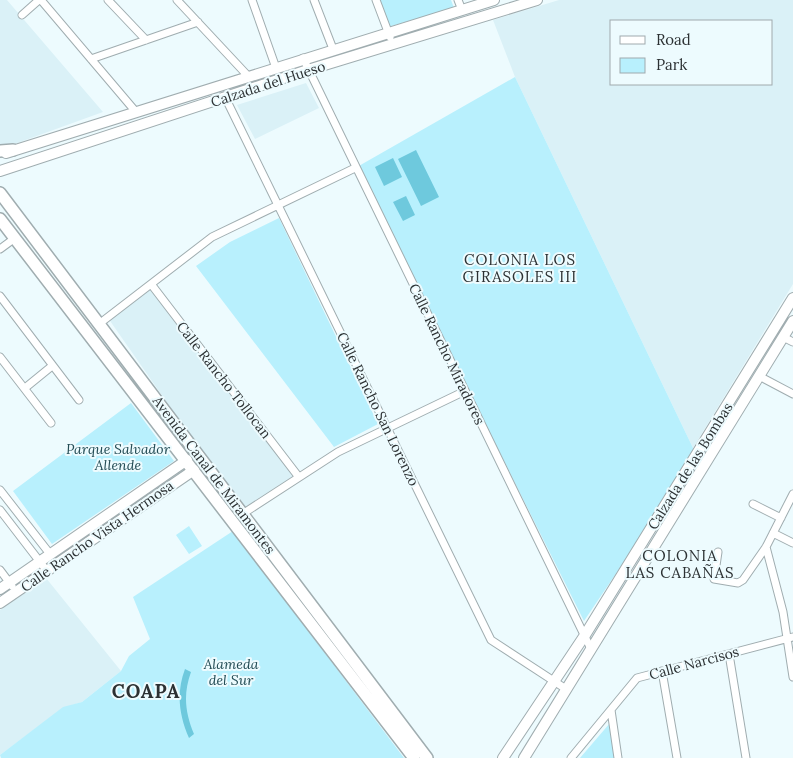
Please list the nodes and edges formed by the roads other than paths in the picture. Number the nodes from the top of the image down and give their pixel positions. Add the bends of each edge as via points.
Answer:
1 (40, 0) edge
2 (108, 0) edge
3 (177, 0) edge
4 (252, 0) edge
5 (314, 0) edge
6 (376, 0) edge
7 (494, 0) edge
8 (537, 0) edge
9 (460, 5) edge
10 (22, 15) dead end
11 (198, 22) junction
12 (388, 32) junction
13 (146, 40) junction
14 (393, 45) junction
15 (333, 49) junction
16 (302, 58) junction
17 (90, 59) junction
18 (276, 68) junction
19 (308, 70) junction
20 (248, 76) junction
21 (225, 97) junction
22 (136, 112) junction
23 (13, 150) junction
24 (0, 151) edge
25 (0, 155) edge
26 (355, 168) junction
27 (0, 171) edge
28 (0, 193) edge
29 (279, 206) junction
30 (0, 218) edge
31 (15, 238) junction
32 (0, 249) edge
33 (151, 284) junction
34 (0, 296) edge
35 (793, 298) edge
36 (793, 321) edge
37 (99, 324) junction
38 (783, 337) junction
39 (793, 342) edge
40 (0, 357) edge
41 (52, 366) junction
42 (759, 376) junction
43 (25, 388) junction
44 (465, 391) junction
45 (793, 394) edge
46 (79, 400) dead end
47 (51, 423) dead end
48 (388, 428) junction
49 (190, 465) junction
50 (298, 476) junction
51 (0, 490) edge
52 (793, 494) edge
53 (753, 504) dead end
54 (0, 510) edge
55 (244, 513) junction
56 (781, 518) junction
57 (773, 532) junction
58 (793, 543) edge
59 (766, 547) junction
60 (718, 552) dead end
61 (50, 554) junction
62 (39, 561) junction
63 (0, 570) edge
64 (48, 571) junction
65 (9, 583) junction
66 (0, 589) edge
67 (16, 592) junction
68 (0, 603) edge
69 (585, 635) junction
70 (790, 638) edge
71 (591, 648) junction
72 (729, 654) junction
73 (662, 671) junction
74 (793, 677) edge
75 (553, 681) junction
76 (566, 689) junction
77 (557, 705) junction
78 (611, 710) junction
79 (414, 758) edge
80 (427, 758) edge
81 (503, 758) edge
82 (524, 758) edge
83 (571, 758) edge
84 (618, 758) edge
85 (677, 758) edge
86 (746, 758) edge

1 - 10 street
1 - 17 street
2 - 13 street
3 - 11 street
4 - 18 street
5 - 15 street
6 - 12 street
7 - 9 main road, Calzada del Hueso
8 - 14 main road, Calzada del Hueso
9 - 12 main road, Calzada del Hueso
11 - 13 street
11 - 20 street
12 - 14 street
12 - 15 main road, Calzada del Hueso
13 - 17 street
14 - 19 main road, Calzada del Hueso
15 - 16 main road, Calzada del Hueso
16 - 18 main road, Calzada del Hueso
16 - 19 street, Calle Rancho Miradores
17 - 22 street
18 - 20 main road, Calzada del Hueso
19 - 21 main road, Calzada del Hueso
19 - 26 street, Calle Rancho Miradores
20 - 22 main road, Calzada del Hueso
21 - 27 main road, Calzada del Hueso
21 - 29 street, Calle Rancho San Lorenzo
22 - 23 main road, Calzada del Hueso
23 - 24 main road
23 - 25 main road, Calzada del Hueso
26 - 29 street
26 - 44 street, Calle Rancho Miradores
28 - 37 main road, Avenida Canal de Miramontes
29 - 33 street via 212,237
29 - 48 street, Calle Rancho San Lorenzo
30 - 31 main road, Avenida Canal de Miramontes
31 - 32 street
31 - 49 main road, Avenida Canal de Miramontes
33 - 37 street
33 - 50 street, Calle Rancho Tollocan
34 - 41 street
35 - 69 main road, Calzada de las Bombas
36 - 38 main road, Calzada de las Bombas
37 - 55 main road, Avenida Canal de Miramontes
38 - 39 street
38 - 42 main road, Calzada de las Bombas
40 - 43 street
41 - 43 street
41 - 46 street
42 - 45 street
42 - 71 main road, Calzada de las Bombas
43 - 47 street
44 - 48 street
44 - 69 street, Calle Rancho Miradores
48 - 50 street
48 - 75 street, Calle Rancho San Lorenzo via 491,640
49 - 61 main road, Calle Rancho Vista Hermosa
49 - 64 main road, Calle Rancho Vista Hermosa
49 - 79 main road, Avenida Canal de Miramontes
50 - 55 street
51 - 61 street
52 - 56 street
53 - 56 street
54 - 62 street
55 - 80 main road, Avenida Canal de Miramontes
56 - 57 street
57 - 58 street
57 - 59 street
59 - 60 street via 749,575 738,583 714,579
59 - 70 street
61 - 62 main road, Calle Rancho Vista Hermosa
62 - 64 street
62 - 65 main road, Calle Rancho Vista Hermosa
63 - 65 street
64 - 67 main road, Calle Rancho Vista Hermosa
65 - 66 main road, Calle Rancho Vista Hermosa
65 - 67 street
67 - 68 main road, Calle Rancho Vista Hermosa
69 - 71 street, Calle Rancho Miradores
69 - 75 main road, Calzada de las Bombas
70 - 72 street, Calle Narcisos
70 - 74 street
71 - 76 main road, Calzada de las Bombas
72 - 73 street, Calle Narcisos
72 - 86 street
73 - 78 street, Calle Narcisos via 637,678
73 - 85 street
75 - 76 street, Calle Rancho San Lorenzo
75 - 77 main road via 557,688
75 - 81 main road, Calzada de las Bombas
76 - 77 main road, Calzada de las Bombas
77 - 82 main road, Calzada de las Bombas
78 - 83 street, Calle Narcisos
78 - 84 street

